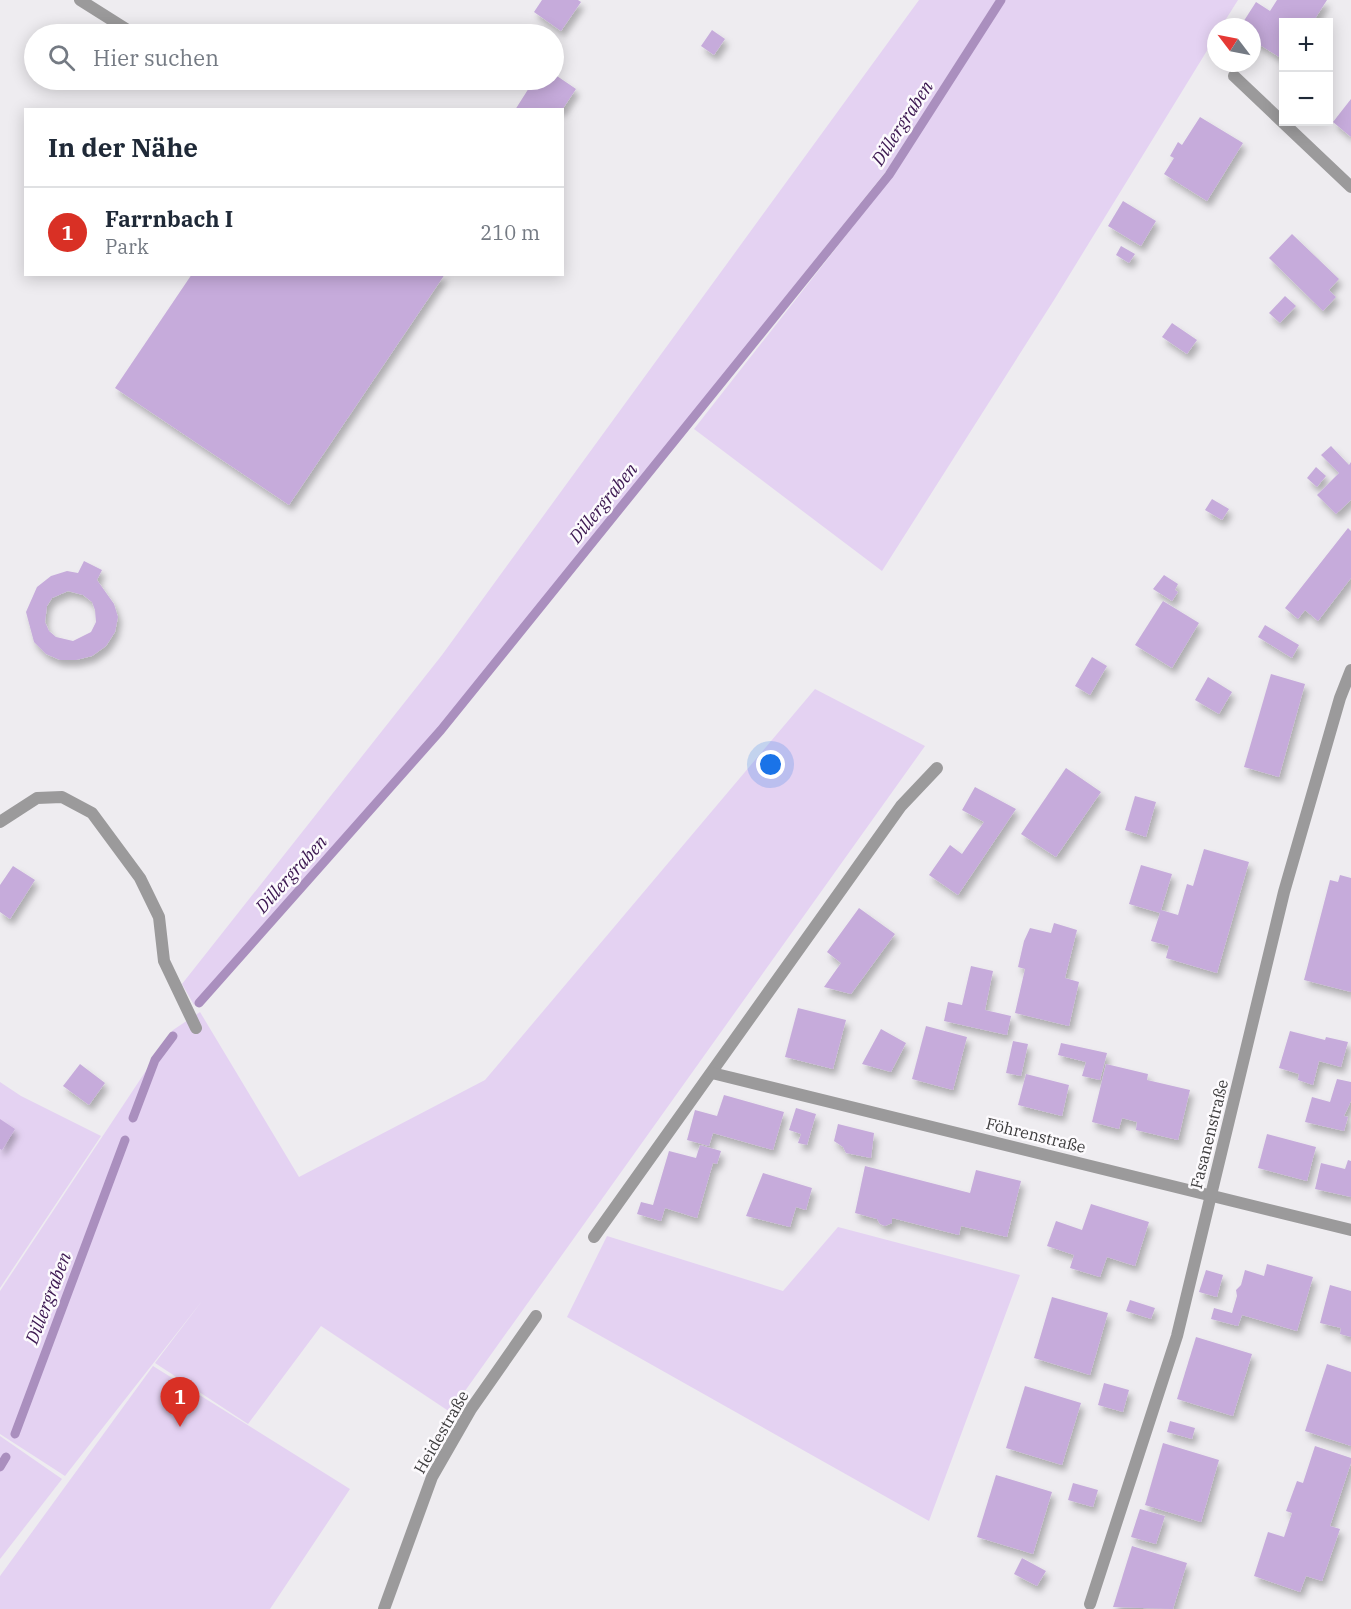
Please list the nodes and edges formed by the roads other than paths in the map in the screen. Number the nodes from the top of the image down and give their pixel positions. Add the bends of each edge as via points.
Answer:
1 (80, 0) edge
2 (118, 24) edge
3 (1234, 76) dead end
4 (1351, 188) edge
5 (1351, 670) edge
6 (937, 768) dead end
7 (0, 822) edge
8 (196, 1028) dead end
9 (712, 1072) junction
10 (1212, 1194) junction
11 (1351, 1230) edge
12 (594, 1237) dead end
13 (536, 1316) dead end
14 (1090, 1604) dead end
15 (384, 1609) edge

1 - 2 street
3 - 4 street
5 - 10 street, Fasanenstraße via 1284,892
6 - 9 street via 901,807
7 - 8 street via 37,798 63,797 92,813 140,878 159,917 164,961
9 - 10 street, Föhrenstraße
9 - 12 street
10 - 11 street, Föhrenstraße
10 - 14 street, Fasanenstraße via 1177,1336
13 - 15 street, Heidestraße via 471,1409 432,1477

